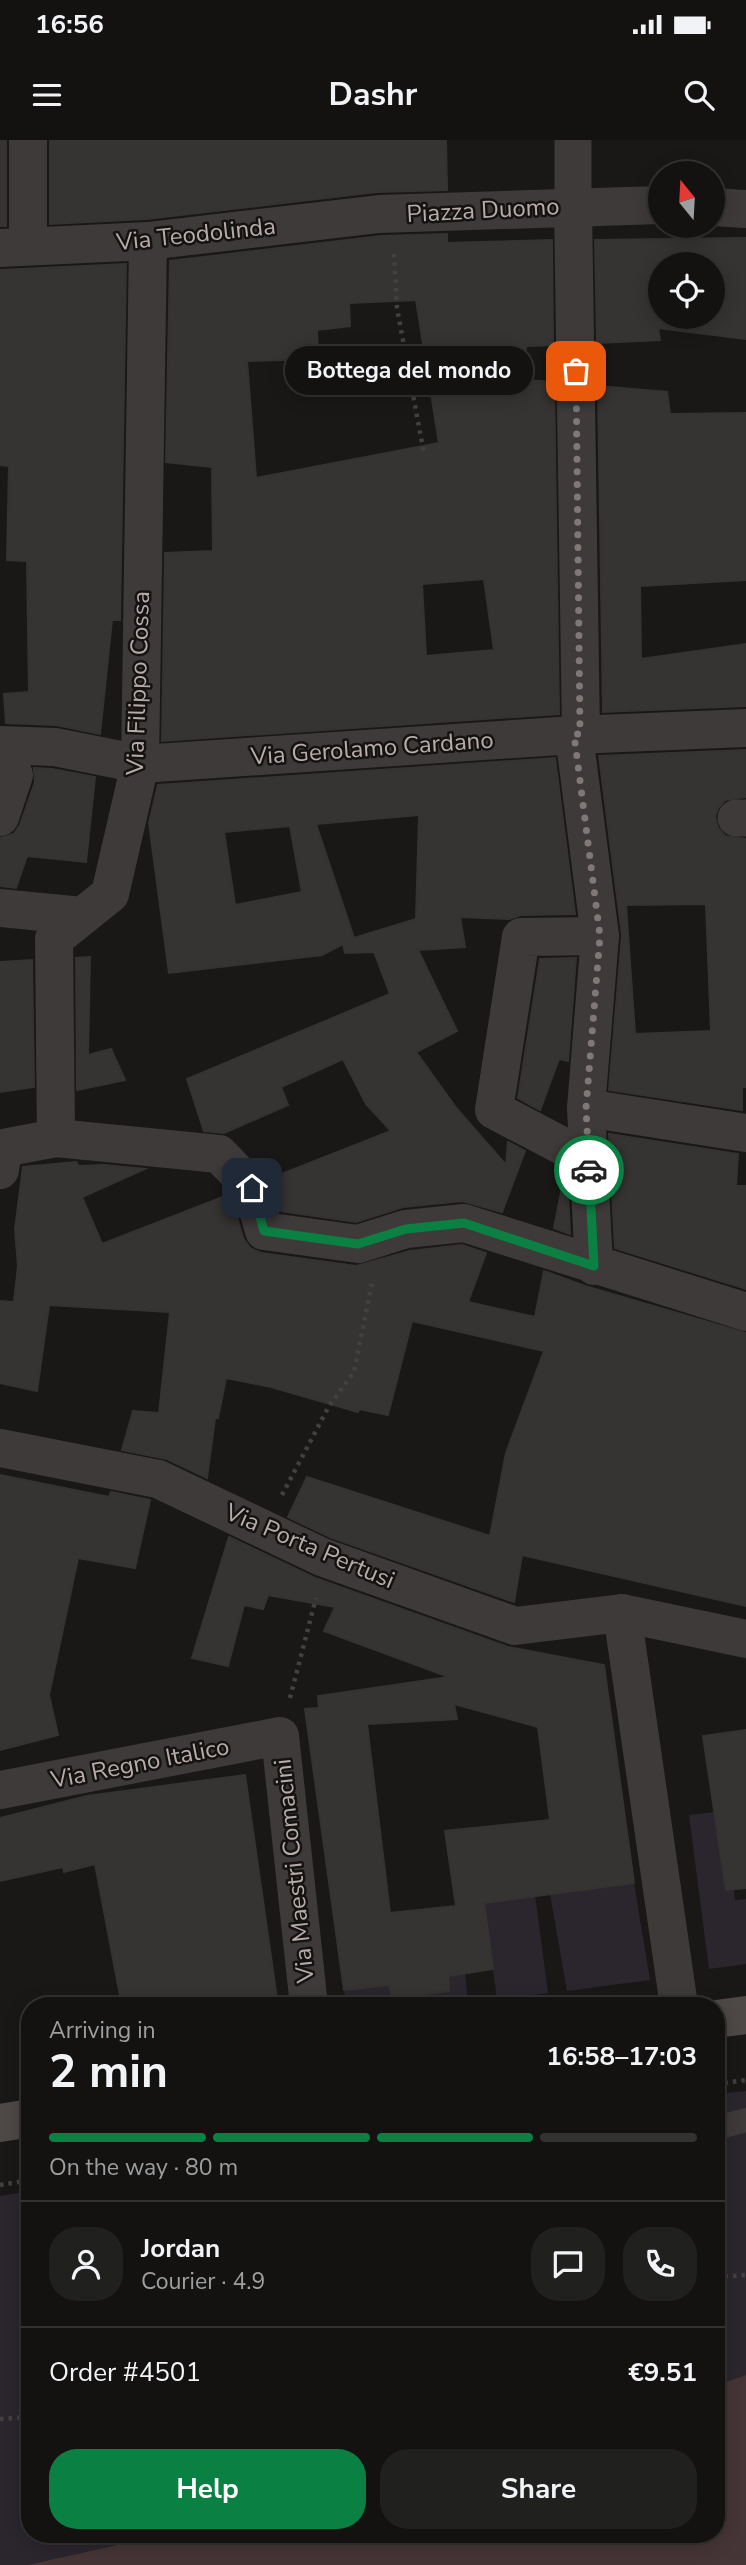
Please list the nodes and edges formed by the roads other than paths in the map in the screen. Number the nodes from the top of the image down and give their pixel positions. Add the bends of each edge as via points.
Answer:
1 (28, 140) edge
2 (572, 140) edge
3 (648, 204) edge
4 (573, 206) junction
5 (725, 208) edge
6 (746, 209) edge
7 (392, 214) joint
8 (148, 241) junction
9 (14, 247) edge
10 (746, 728) edge
11 (577, 734) junction
12 (7, 760) edge
13 (140, 764) junction
14 (0, 817) edge
15 (0, 908) edge
16 (82, 916) junction
17 (600, 936) junction
18 (586, 1108) junction
19 (746, 1133) edge
20 (56, 1139) junction
21 (589, 1160) junction
22 (0, 1170) edge
23 (594, 1266) junction
24 (746, 1312) edge
25 (0, 1448) edge
26 (622, 1613) junction
27 (746, 1639) edge
28 (280, 1736) joint
29 (0, 1790) edge
30 (308, 1997) edge
31 (677, 1997) edge
32 (746, 2015) edge
33 (725, 2018) edge
34 (746, 2119) edge
35 (21, 2120) edge
36 (0, 2123) edge
37 (725, 2125) edge

1 - 9 street
2 - 4 street, Piazza Duomo
3 - 4 street, Piazza Duomo
4 - 7 street, Piazza Duomo
4 - 11 street
5 - 6 street
7 - 8 street, Via Teodolinda
8 - 9 street, Via Teodolinda
8 - 13 street, Via Filippo Cossa
10 - 11 street, Via Gerolamo Cardano
11 - 13 street, Via Gerolamo Cardano
11 - 17 street
12 - 13 street, Via Gerolamo Cardano via 55,747
12 - 14 street
13 - 16 street, Via Filippo Cossa via 110,894
15 - 16 street
16 - 20 street, Via Filippo Cossa via 54,939
17 - 18 street
17 - 21 street via 521,937 494,1110
18 - 19 street
18 - 21 street
20 - 22 street via 3,1149
20 - 23 street via 219,1154 252,1188 264,1231 358,1244 406,1229 464,1223
21 - 23 street
23 - 24 street
25 - 26 street, Via Porta Pertusi via 158,1479 326,1558 515,1626
26 - 27 street, Via Porta Pertusi
26 - 31 street
28 - 29 street, Via Regno Italico
28 - 30 street, Via Maestri Comacini
32 - 33 main road
34 - 37 lane
35 - 36 main road

